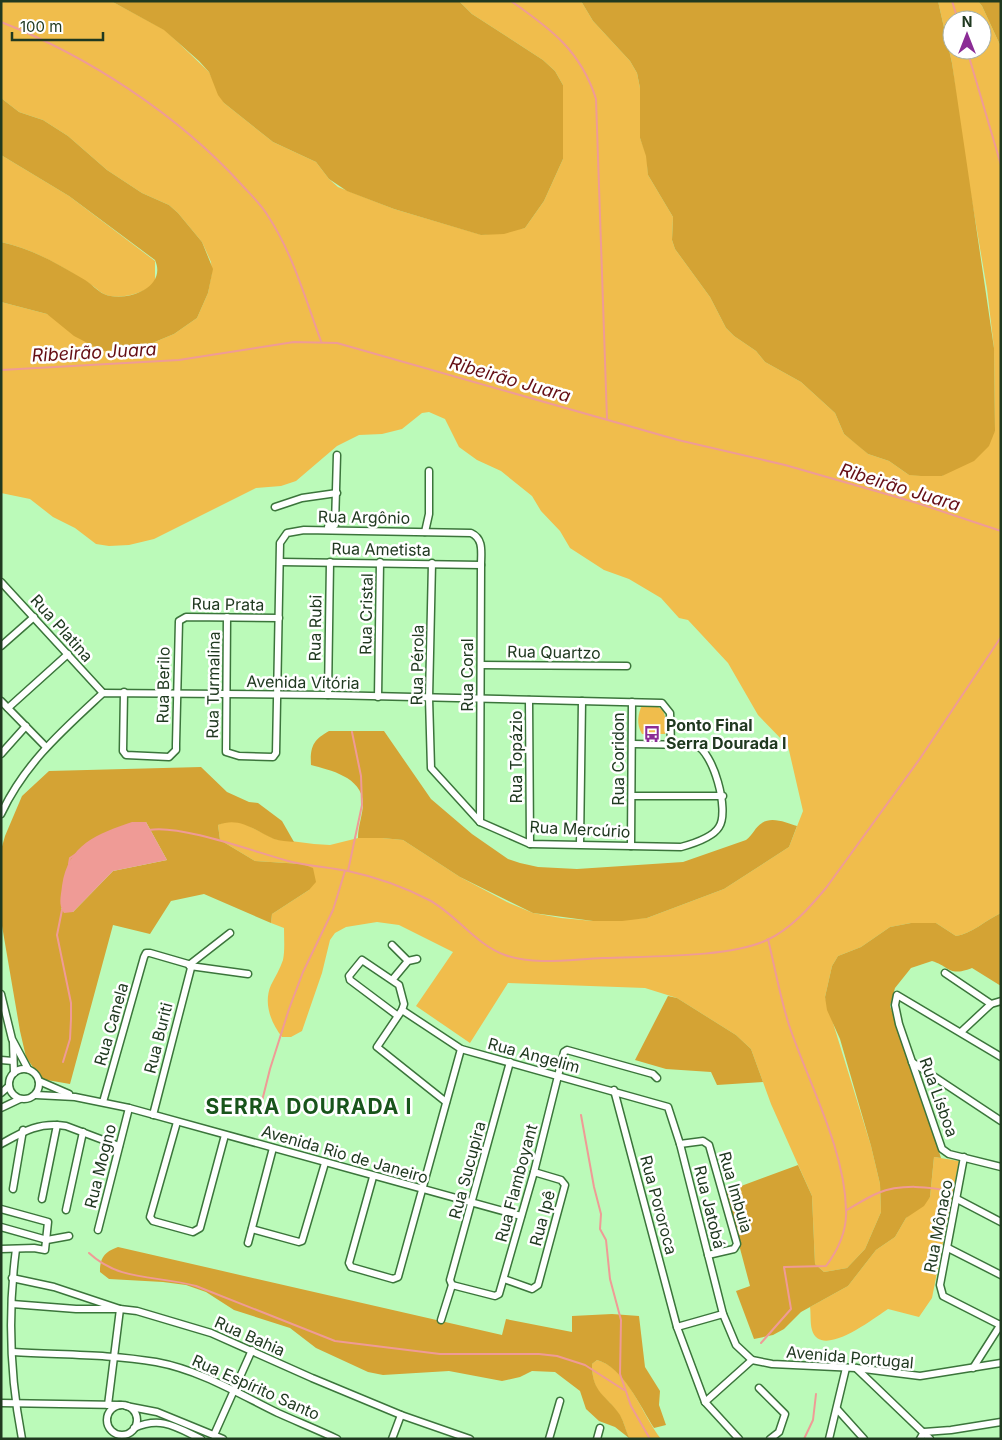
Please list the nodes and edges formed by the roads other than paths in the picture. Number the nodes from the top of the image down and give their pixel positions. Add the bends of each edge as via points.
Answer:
1 (337, 455) dead end
2 (428, 471) dead end
3 (337, 493) junction
4 (275, 507) dead end
5 (304, 530) junction
6 (425, 532) junction
7 (471, 533) joint
8 (280, 562) junction
9 (330, 562) junction
10 (380, 562) junction
11 (432, 563) junction
12 (481, 565) junction
13 (1, 582) edge
14 (34, 617) junction
15 (227, 617) junction
16 (279, 618) junction
17 (179, 621) joint
18 (1, 646) edge
19 (68, 654) junction
20 (481, 665) junction
21 (627, 666) dead end
22 (124, 692) junction
23 (176, 693) junction
24 (103, 694) junction
25 (227, 694) junction
26 (277, 695) junction
27 (328, 696) junction
28 (378, 697) junction
29 (429, 698) junction
30 (480, 699) junction
31 (529, 700) junction
32 (1, 701) edge
33 (582, 701) junction
34 (632, 702) junction
35 (8, 708) junction
36 (26, 726) junction
37 (633, 744) junction
38 (671, 744) junction
39 (46, 747) junction
40 (276, 753) joint
41 (1, 754) edge
42 (431, 768) joint
43 (632, 796) junction
44 (723, 796) junction
45 (1, 814) edge
46 (480, 822) junction
47 (530, 844) junction
48 (580, 844) junction
49 (631, 846) junction
50 (230, 933) dead end
51 (392, 945) dead end
52 (417, 959) dead end
53 (408, 960) junction
54 (190, 966) junction
55 (945, 973) dead end
56 (248, 974) dead end
57 (393, 979) junction
58 (1, 994) edge
59 (1001, 1001) edge
60 (991, 1004) junction
61 (400, 1013) junction
62 (961, 1032) junction
63 (12, 1039) junction
64 (461, 1049) junction
65 (1001, 1057) edge
66 (1, 1060) edge
67 (13, 1061) junction
68 (510, 1062) junction
69 (911, 1062) junction
70 (28, 1069) junction
71 (14, 1072) junction
72 (559, 1076) junction
73 (657, 1078) dead end
74 (39, 1081) junction
75 (8, 1086) junction
76 (614, 1090) junction
77 (1, 1093) edge
78 (36, 1095) junction
79 (75, 1097) junction
80 (20, 1099) junction
81 (103, 1102) junction
82 (446, 1102) junction
83 (668, 1106) joint
84 (1, 1108) edge
85 (129, 1108) junction
86 (153, 1115) junction
87 (1001, 1121) edge
88 (177, 1122) junction
89 (57, 1125) junction
90 (23, 1130) junction
91 (83, 1132) junction
92 (225, 1135) junction
93 (1, 1144) edge
94 (680, 1144) junction
95 (119, 1146) junction
96 (272, 1148) junction
97 (964, 1157) junction
98 (325, 1163) junction
99 (1001, 1167) edge
100 (534, 1172) junction
101 (373, 1177) junction
102 (13, 1189) dead end
103 (422, 1190) junction
104 (42, 1198) dead end
105 (957, 1199) junction
106 (472, 1204) junction
107 (1, 1209) edge
108 (66, 1210) dead end
109 (521, 1216) junction
110 (1001, 1222) edge
111 (1, 1227) edge
112 (252, 1229) junction
113 (98, 1230) dead end
114 (69, 1236) dead end
115 (46, 1240) junction
116 (248, 1243) dead end
117 (948, 1248) junction
118 (1, 1249) edge
119 (16, 1249) junction
120 (708, 1254) junction
121 (1001, 1275) edge
122 (12, 1278) junction
123 (504, 1279) junction
124 (452, 1284) junction
125 (12, 1304) junction
126 (120, 1308) junction
127 (723, 1314) junction
128 (441, 1320) dead end
129 (1001, 1325) edge
130 (677, 1327) junction
131 (252, 1350) junction
132 (12, 1352) junction
133 (114, 1358) junction
134 (752, 1360) junction
135 (1001, 1363) edge
136 (846, 1368) junction
137 (856, 1368) junction
138 (973, 1368) junction
139 (759, 1388) dead end
140 (234, 1389) junction
141 (560, 1401) dead end
142 (15, 1402) junction
143 (705, 1402) junction
144 (1, 1403) edge
145 (108, 1405) junction
146 (123, 1406) junction
147 (837, 1409) junction
148 (401, 1415) junction
149 (1001, 1422) edge
150 (600, 1428) dead end
151 (133, 1430) junction
152 (924, 1432) junction
153 (214, 1435) junction
154 (22, 1439) edge
155 (126, 1439) edge
156 (201, 1439) edge
157 (223, 1439) edge
158 (337, 1439) edge
159 (392, 1439) edge
160 (470, 1439) edge
161 (549, 1439) edge
162 (597, 1439) edge
163 (739, 1439) edge
164 (770, 1439) edge
165 (830, 1439) edge
166 (864, 1439) edge
167 (920, 1439) edge
168 (930, 1439) edge

1 - 3 street
2 - 6 street via 429,514
3 - 4 street via 302,498
3 - 5 street via 334,526
5 - 6 street, Rua Argônio
5 - 8 street, Rua Argônio via 287,533 280,543
6 - 7 street, Rua Argônio
7 - 12 street, Rua Coral via 481,540
8 - 9 street, Rua Ametista
8 - 16 street, Rua Argônio
9 - 10 street, Rua Ametista
9 - 27 street, Rua Rubi
10 - 11 street, Rua Ametista
10 - 28 street, Rua Cristal
11 - 12 street, Rua Ametista
11 - 29 street, Rua Pérola
12 - 20 street, Rua Coral
13 - 14 street, Rua Platina
14 - 18 street
14 - 19 street, Rua Platina
15 - 16 street, Rua Prata
15 - 17 street, Rua Prata via 186,617
15 - 25 street, Rua Turmalina
16 - 26 street, Rua Argônio
17 - 23 street, Rua Berilo
19 - 24 street, Rua Platina
19 - 35 street
20 - 21 street, Rua Quartzo
20 - 30 street, Rua Coral
22 - 23 street, Avenida Vitória
22 - 23 street, Rua Berilo via 124,752 128,757 162,758 171,756 176,750
22 - 24 street, Avenida Vitória
23 - 25 street, Avenida Vitória
24 - 39 street
25 - 26 street, Avenida Vitória
25 - 40 street, Rua Turmalina via 226,752 230,755 270,757
26 - 27 street, Avenida Vitória
26 - 40 street, Rua Argônio
27 - 28 street, Avenida Vitória
28 - 29 street, Avenida Vitória
29 - 30 street, Avenida Vitória
29 - 42 street, Rua Pérola
30 - 31 street, Avenida Vitória
30 - 46 street, Rua Coral
31 - 33 street, Avenida Vitória
31 - 47 street, Rua Topázio
32 - 35 street
33 - 34 street, Avenida Vitória
33 - 48 street
34 - 37 street, Rua Coridon
34 - 38 street, Avenida Vitória via 662,703 670,713
35 - 36 street
36 - 39 street
36 - 41 street
37 - 38 street
37 - 43 street, Rua Coridon
38 - 44 street via 699,746
39 - 45 street via 17,782
42 - 46 street, Rua Mercúrio
43 - 44 street
43 - 49 street, Rua Coridon
44 - 49 street, Rua Mercúrio via 720,826 698,841 681,847
46 - 47 street, Rua Mercúrio
47 - 48 street, Rua Mercúrio
48 - 49 street, Rua Mercúrio
50 - 54 street
51 - 53 street
52 - 53 street
53 - 57 street
54 - 56 street
54 - 81 street, Rua Canela via 146,953
54 - 86 street, Rua Buriti
55 - 60 street
57 - 61 street via 399,986 404,1004
57 - 61 street, Rua Angelim via 365,960 349,976 350,980
58 - 63 street
59 - 60 street
60 - 62 street
61 - 64 street, Rua Angelim
61 - 82 street via 377,1045
62 - 65 street
62 - 69 street, Rua Lísboa via 897,995 899,1024
63 - 67 street
63 - 70 street
64 - 68 street, Rua Angelim
64 - 82 street
66 - 67 street
67 - 71 street
68 - 72 street, Rua Angelim
68 - 106 street, Rua Sucupira
69 - 87 street
69 - 97 street, Rua Lísboa via 942,1149
70 - 71 street
70 - 74 street
71 - 75 street
72 - 73 street, Rua Flamboyant via 567,1050 653,1074
72 - 76 street, Rua Angelim
72 - 100 street, Rua Flamboyant
74 - 78 street
74 - 79 street, Avenida Rio de Janeiro
75 - 77 street
75 - 80 street via 12,1095
76 - 83 street, Rua Angelim
76 - 130 street, Rua Pororoca
78 - 79 street, Avenida Rio de Janeiro
78 - 80 street
79 - 81 street, Avenida Rio de Janeiro
80 - 84 street
81 - 85 street, Avenida Rio de Janeiro
82 - 103 street
83 - 94 street, Rua Jatobá
85 - 86 street, Avenida Rio de Janeiro
85 - 95 street, Rua Mogno
86 - 88 street, Avenida Rio de Janeiro
88 - 92 street, Avenida Rio de Janeiro
88 - 92 street via 150,1219 193,1232 198,1231
89 - 90 street
89 - 91 street
89 - 104 street
90 - 93 street
90 - 102 street
91 - 95 street
91 - 108 street
92 - 96 street, Avenida Rio de Janeiro
94 - 120 street, Rua Jatobá
94 - 120 street, Rua Imbuia via 703,1141 709,1145 737,1244 734,1249
95 - 113 street, Rua Mogno
96 - 98 street, Avenida Rio de Janeiro
96 - 112 street
97 - 99 street, Rua Lísboa
97 - 105 street, Rua Mônaco
98 - 101 street, Avenida Rio de Janeiro
98 - 112 street via 302,1241
100 - 109 street, Rua Flamboyant
100 - 123 street, Rua Ipê via 561,1180 565,1185 538,1285 532,1289
101 - 103 street, Avenida Rio de Janeiro
101 - 103 street via 349,1263 351,1267 393,1279 398,1277
103 - 106 street, Avenida Rio de Janeiro
105 - 110 street
105 - 117 street, Rua Mônaco
106 - 109 street, Avenida Rio de Janeiro
106 - 124 street, Rua Sucupira via 450,1280
107 - 115 street via 48,1222
109 - 123 street, Rua Flamboyant
111 - 115 street
112 - 116 street
114 - 115 street
115 - 119 street via 45,1250
117 - 121 street
117 - 129 street, Rua Mônaco via 940,1285 943,1296
118 - 119 street
119 - 122 street
120 - 127 street, Rua Jatobá
122 - 125 street
122 - 126 street, Rua Bahia via 54,1287
123 - 124 street, Rua Flamboyant via 500,1294 495,1296
124 - 128 street, Rua Sucupira
125 - 126 street via 76,1310
125 - 132 street
126 - 131 street, Rua Bahia via 211,1333
126 - 133 street
127 - 130 street
127 - 134 street via 736,1345
129 - 138 street
130 - 143 street, Rua Pororoca
131 - 140 street
131 - 148 street, Rua Bahia
132 - 133 street, Rua Espírito Santo
132 - 142 street
133 - 140 street, Rua Espírito Santo via 172,1366
133 - 145 street
134 - 136 street, Avenida Portugal
134 - 143 street
135 - 138 street, Avenida Portugal
136 - 137 street, Avenida Portugal
136 - 147 street
137 - 138 street, Avenida Portugal via 920,1376
137 - 152 street
139 - 164 street via 785,1414 779,1432
140 - 153 street
140 - 158 street, Rua Espírito Santo
141 - 161 street
142 - 144 street
142 - 145 street
142 - 154 street
143 - 163 street
145 - 146 street
146 - 151 street via 133,1410 136,1417
146 - 151 street via 109,1412 108,1426 117,1434 124,1435
146 - 153 street via 157,1412
147 - 165 street
147 - 166 street
148 - 159 street
148 - 160 street, Rua Bahia
149 - 152 street
150 - 162 street
151 - 155 street
151 - 156 street via 147,1422 156,1422 170,1424
152 - 167 street
152 - 168 street
153 - 157 street

